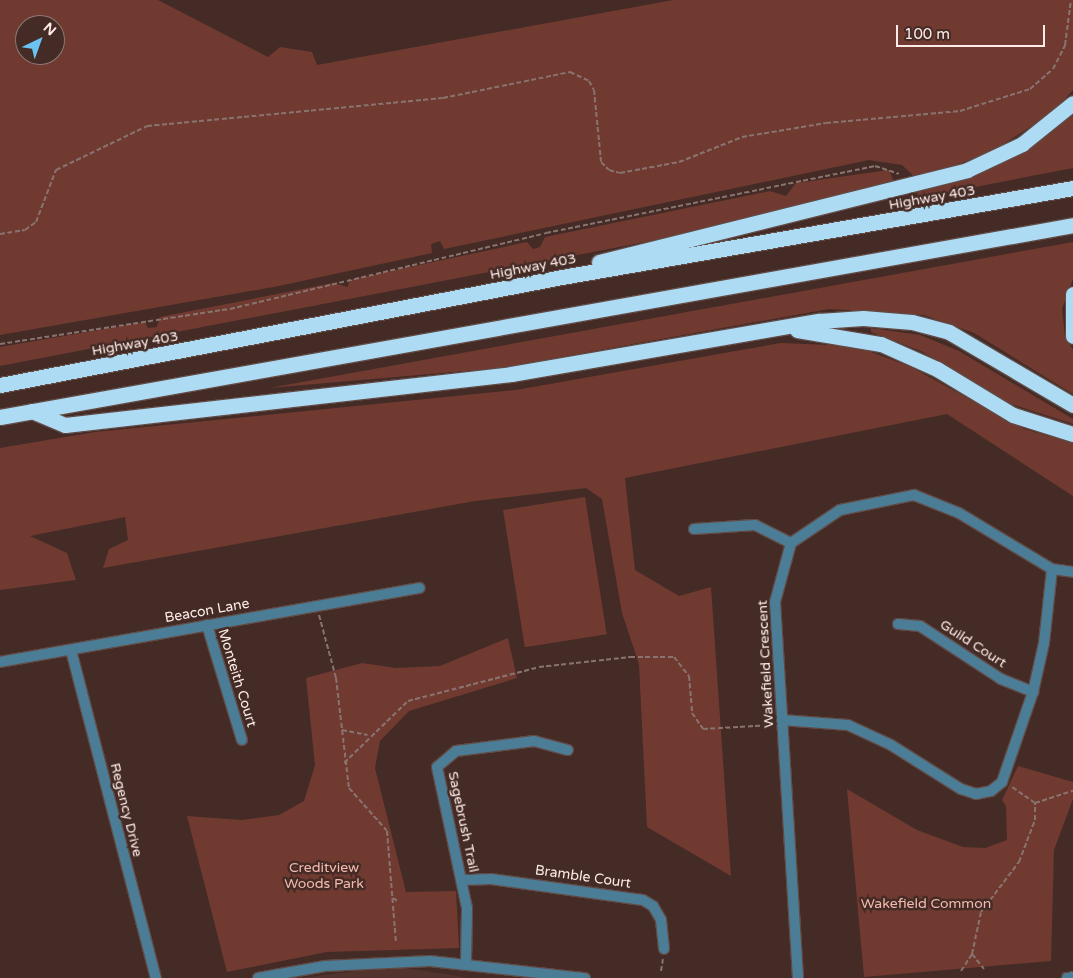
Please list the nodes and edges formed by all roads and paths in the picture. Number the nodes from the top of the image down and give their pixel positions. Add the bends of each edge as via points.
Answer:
1 (1071, 0) edge
2 (1073, 103) edge
3 (908, 188) junction
4 (1073, 188) edge
5 (1073, 225) edge
6 (0, 234) edge
7 (562, 277) junction
8 (1073, 294) edge
9 (783, 329) junction
10 (1073, 336) edge
11 (0, 344) edge
12 (0, 385) edge
13 (1073, 405) edge
14 (32, 411) junction
15 (0, 417) edge
16 (1073, 434) edge
17 (694, 529) dead end
18 (791, 543) junction
19 (1052, 569) junction
20 (1073, 572) edge
21 (420, 588) dead end
22 (315, 606) junction
23 (898, 624) dead end
24 (207, 625) junction
25 (71, 650) junction
26 (0, 662) edge
27 (1032, 692) junction
28 (782, 723) junction
29 (342, 730) junction
30 (368, 735) junction
31 (242, 740) dead end
32 (568, 750) dead end
33 (344, 763) junction
34 (1002, 782) junction
35 (1073, 791) edge
36 (1035, 803) junction
37 (462, 880) junction
38 (393, 898) junction
39 (400, 902) dead end
40 (396, 943) dead end
41 (664, 949) joint
42 (972, 954) junction
43 (466, 962) junction
44 (984, 969) dead end
45 (661, 971) dead end
46 (961, 972) dead end
47 (1073, 977) edge
48 (156, 978) edge
49 (258, 978) edge
50 (585, 978) edge
51 (798, 978) edge
52 (1067, 978) edge

1 - 6 path via 1066,45 1053,69 1030,90 960,111 826,123 742,137 679,162 620,173 609,170 602,162 594,90 584,78 570,72 443,98 156,125 56,170 36,222 25,230
2 - 3 highway via 1010,152
3 - 7 highway via 598,262
3 - 11 path via 897,171 875,166 546,233 230,309
4 - 7 highway, Highway 403
5 - 14 highway
7 - 12 highway, Highway 403
8 - 10 highway
9 - 13 highway via 863,318 929,326 970,342
9 - 14 highway via 511,374 65,425
9 - 16 highway via 881,344 937,369 1013,415
14 - 15 highway
17 - 18 street via 755,525
18 - 19 street via 840,510 914,495 959,512
18 - 28 street, Wakefield Crescent via 775,602
19 - 20 street
19 - 27 street via 1044,643
21 - 22 street, Beacon Lane
22 - 24 street, Beacon Lane
22 - 29 path via 336,678
23 - 27 street, Guild Court via 920,626 1000,679
24 - 25 street, Beacon Lane
24 - 31 street, Monteith Court
25 - 26 street, Beacon Lane
25 - 48 street, Regency Drive
27 - 34 street
28 - 30 path via 703,729 692,713 689,676 674,658 658,655 539,667 428,695 408,701
28 - 34 street via 848,725 976,794 991,791
28 - 51 street, Wakefield Crescent
29 - 30 path
29 - 33 path
30 - 33 path
32 - 37 street, Sagebrush Trail via 534,741 456,751 445,757 437,767
33 - 38 path via 349,788 387,831
34 - 36 path
35 - 36 path
36 - 42 path via 1028,843 1019,862 981,912
37 - 41 street, Bramble Court via 491,879 643,900 653,906 661,920
37 - 43 street, Sagebrush Trail via 467,908
38 - 39 path
38 - 40 path
41 - 45 path
42 - 44 path
42 - 46 path
43 - 49 street via 360,963
43 - 50 street
47 - 52 street

